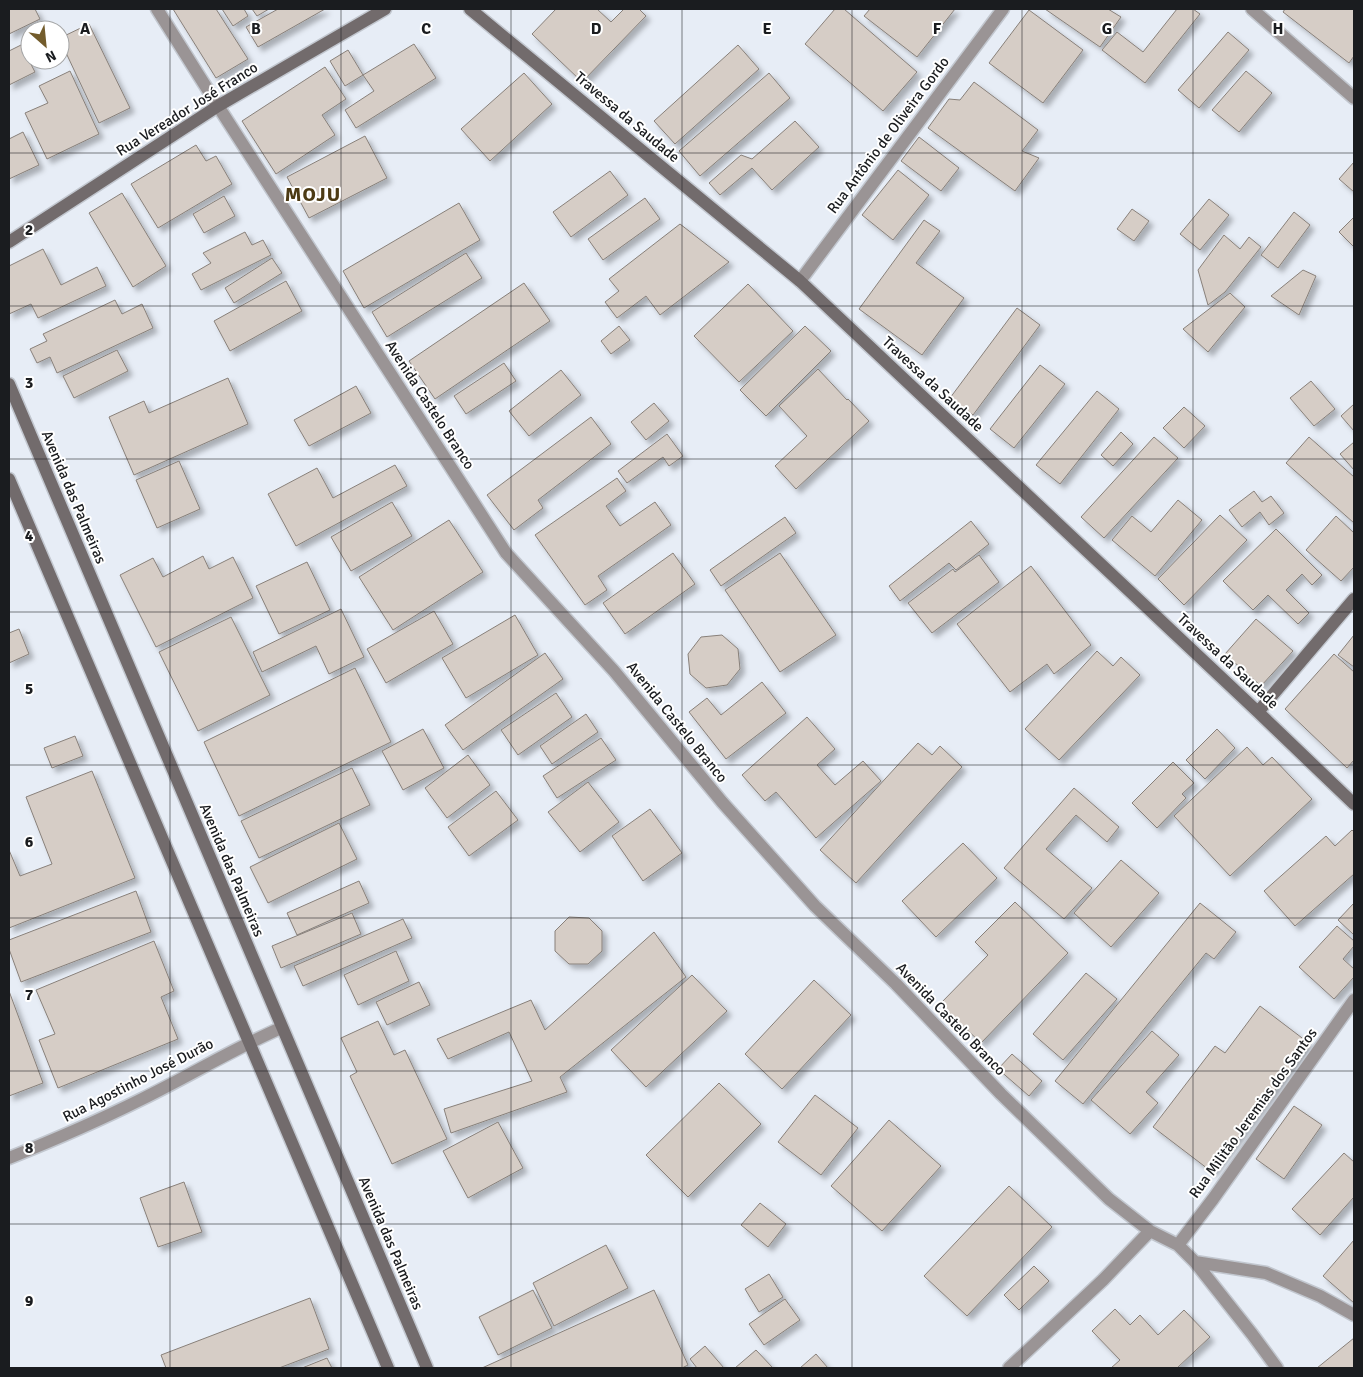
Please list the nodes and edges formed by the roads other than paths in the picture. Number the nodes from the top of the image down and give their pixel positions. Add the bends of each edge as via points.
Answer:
1 (157, 9) edge
2 (386, 9) edge
3 (470, 9) edge
4 (1003, 9) edge
5 (1252, 9) edge
6 (1354, 98) edge
7 (218, 106) junction
8 (9, 242) edge
9 (800, 281) junction
10 (9, 384) edge
11 (9, 479) edge
12 (1354, 599) edge
13 (1258, 712) junction
14 (1354, 804) edge
15 (1354, 1000) edge
16 (281, 1028) junction
17 (249, 1042) junction
18 (9, 1158) edge
19 (1150, 1231) junction
20 (1178, 1245) junction
21 (1195, 1262) junction
22 (1354, 1315) edge
23 (388, 1368) edge
24 (426, 1368) edge
25 (1009, 1368) edge
26 (1277, 1368) edge

1 - 7 street, Avenida Castelo Branco
2 - 7 main road, Rua Vereador José Franco
3 - 9 main road, Travessa da Saudade
4 - 9 street, Rua Antônio de Oliveira Gordo
5 - 6 street
7 - 8 main road, Rua Vereador José Franco
7 - 19 street, Avenida Castelo Branco via 506,553 614,671 722,802 815,906 896,984 1007,1101 1109,1199
9 - 13 main road, Travessa da Saudade
10 - 16 main road, Avenida das Palmeiras
11 - 17 main road
12 - 13 main road
13 - 14 main road, Travessa da Saudade
15 - 20 street, Rua Militão Jeremias dos Santos
16 - 17 street, Rua Agostinho José Durão
16 - 24 main road, Avenida das Palmeiras
17 - 18 street, Rua Agostinho José Durão via 142,1099
17 - 23 main road
19 - 20 street, Avenida Castelo Branco
19 - 25 street
20 - 21 street, Avenida Castelo Branco
21 - 22 street via 1266,1272
21 - 26 street, Avenida Castelo Branco

